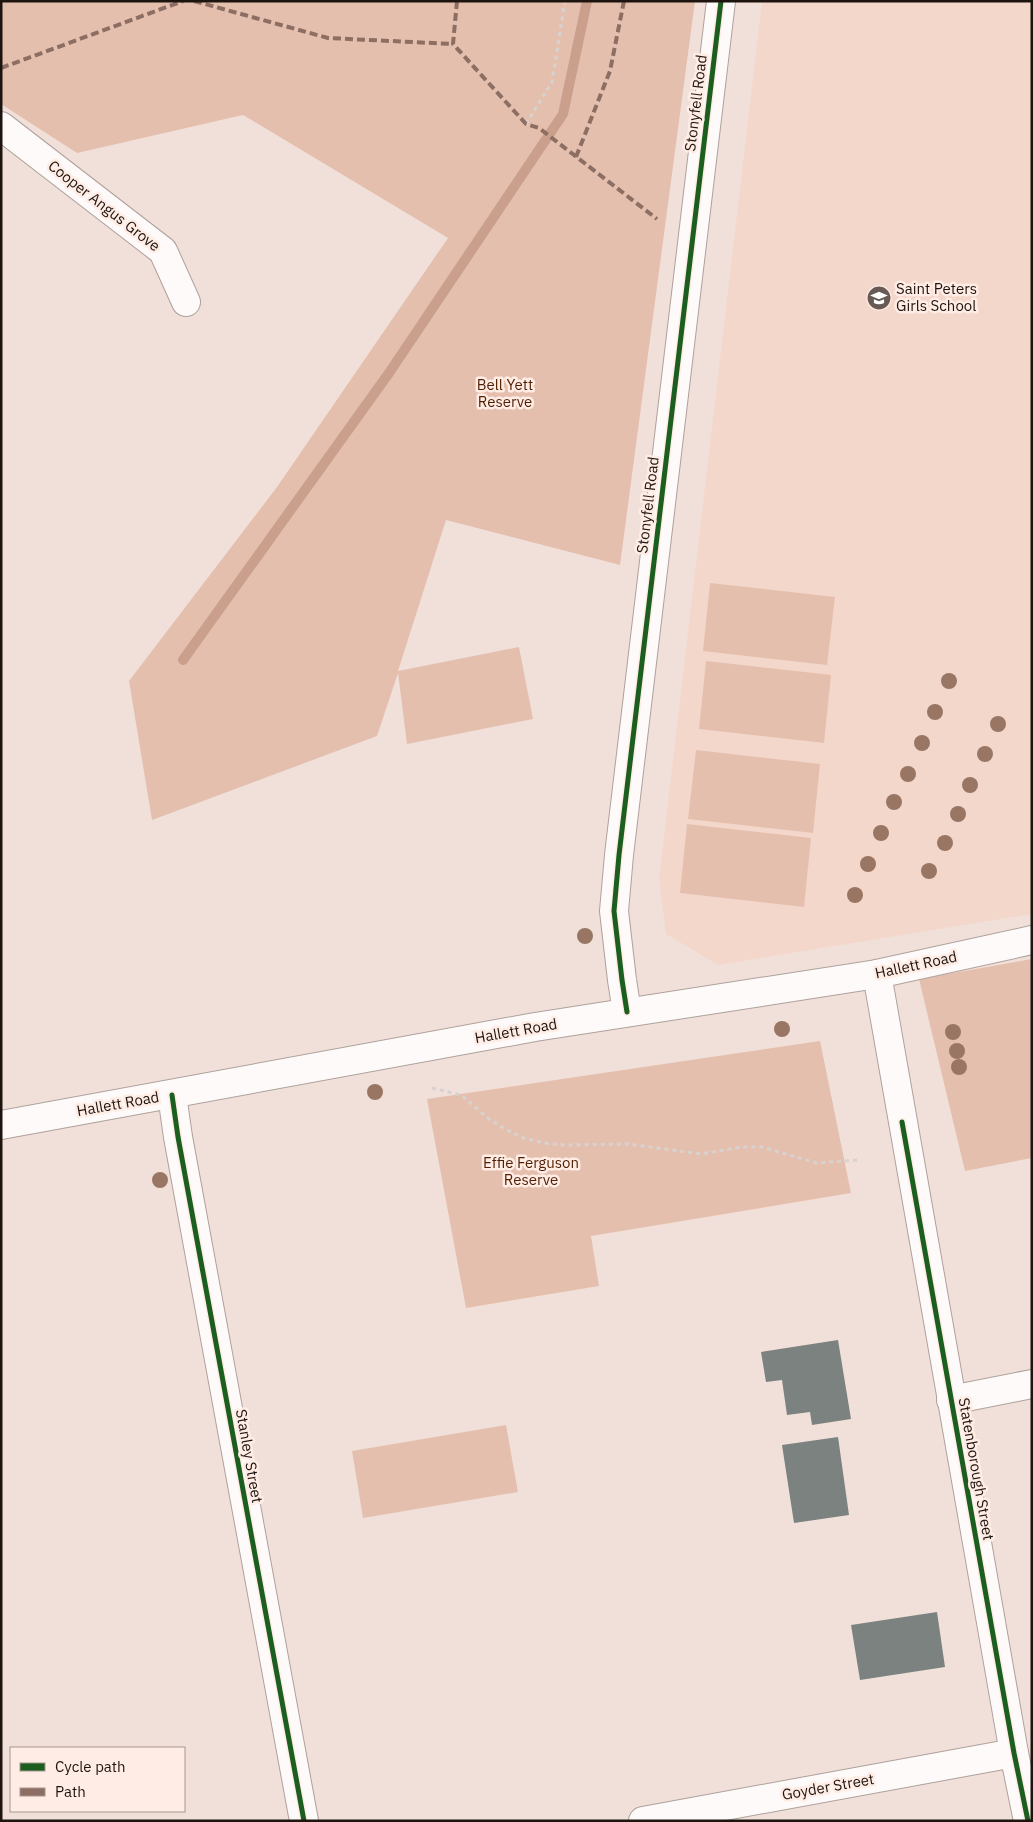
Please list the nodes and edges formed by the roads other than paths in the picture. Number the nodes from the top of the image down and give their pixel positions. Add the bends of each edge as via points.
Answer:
1 (721, 1) edge
2 (1, 126) edge
3 (186, 302) dead end
4 (1032, 940) edge
5 (877, 974) junction
6 (627, 1012) junction
7 (172, 1095) junction
8 (1, 1125) edge
9 (1032, 1384) edge
10 (951, 1400) junction
11 (1014, 1753) junction
12 (304, 1821) edge
13 (643, 1821) edge
14 (1028, 1821) edge

1 - 6 street, Stonyfell Road via 618,855 614,911
2 - 3 street, Cooper Angus Grove via 163,251
4 - 5 street, Hallett Road
5 - 6 street, Hallett Road
5 - 10 street, Statenborough Street
6 - 7 street, Hallett Road
7 - 8 street, Hallett Road
7 - 12 street, Stanley Street
9 - 10 street
10 - 11 street, Statenborough Street
11 - 13 street, Goyder Street
11 - 14 street, Statenborough Street

